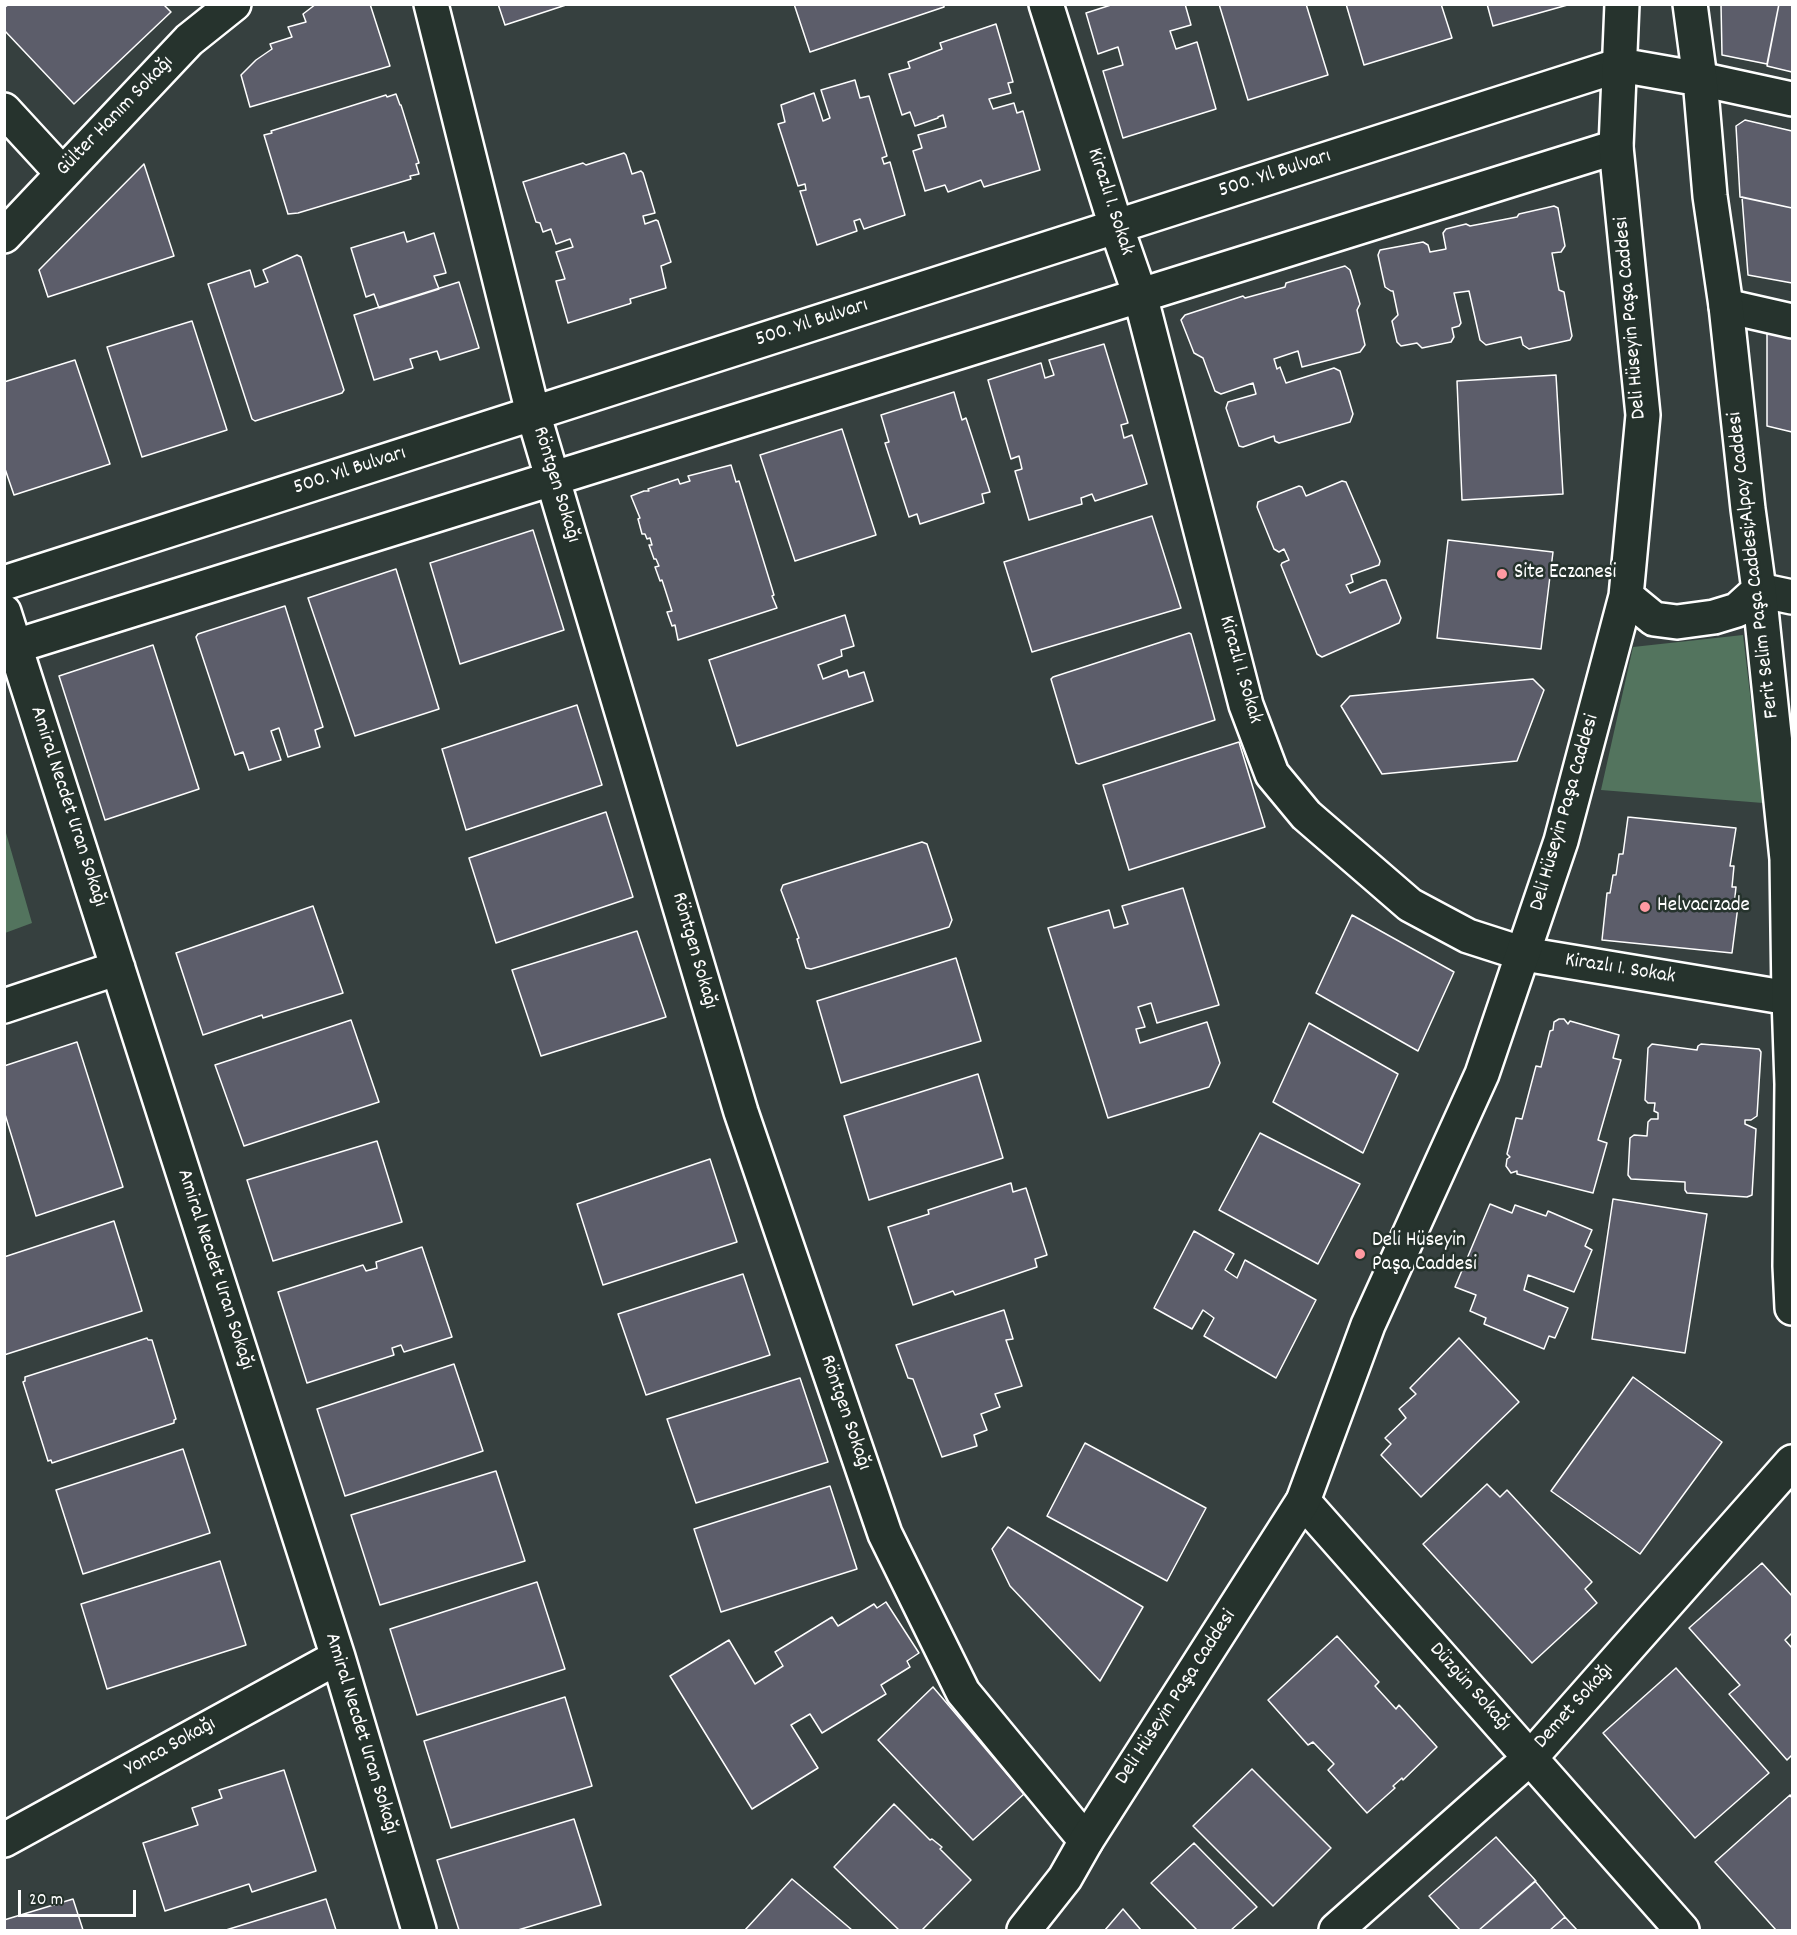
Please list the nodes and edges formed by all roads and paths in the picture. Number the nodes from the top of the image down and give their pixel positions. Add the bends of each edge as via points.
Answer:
1 (234, 4) edge
2 (431, 4) edge
3 (1047, 4) edge
4 (1622, 4) edge
5 (1690, 4) edge
6 (1620, 65) junction
7 (1700, 79) junction
8 (1792, 99) edge
9 (4, 110) edge
10 (1616, 147) junction
11 (62, 173) junction
12 (1116, 226) junction
13 (4, 236) edge
14 (1140, 295) junction
15 (1726, 306) junction
16 (1792, 321) edge
17 (533, 413) junction
18 (553, 479) junction
19 (4, 583) edge
20 (1759, 590) junction
21 (1626, 596) junction
22 (1792, 597) edge
23 (4, 612) edge
24 (16, 646) junction
25 (1790, 860) edge
26 (1524, 954) junction
27 (118, 968) junction
28 (1789, 998) junction
29 (4, 1006) edge
30 (1792, 1084) edge
31 (1791, 1266) edge
32 (1792, 1308) edge
33 (1792, 1462) edge
34 (1303, 1501) junction
35 (338, 1657) junction
36 (1531, 1757) junction
37 (4, 1840) edge
38 (1086, 1840) junction
39 (419, 1930) edge
40 (1024, 1930) edge
41 (1336, 1930) edge
42 (1683, 1930) edge

1 - 11 street, Gülter Hanım Sokağı via 189,40
2 - 17 street, Röntgen Sokağı
3 - 12 street, Kirazlı 1. Sokak
4 - 6 street, Deli Hüseyin Paşa Caddesi
5 - 7 street, Ferit Selim Paşa Caddesi;Alpay Caddesi
6 - 7 street
6 - 10 street, Deli Hüseyin Paşa Caddesi
6 - 12 street, 500. Yıl Bulvarı
7 - 8 street
7 - 15 street, Ferit Selim Paşa Caddesi;Alpay Caddesi via 1710,196
9 - 11 street
10 - 14 street
10 - 21 street, Deli Hüseyin Paşa Caddesi via 1643,415
11 - 13 street, Gülter Hanım Sokağı
12 - 14 street, Kirazlı 1. Sokak
12 - 17 street, 500. Yıl Bulvarı
14 - 18 street
14 - 26 street, Kirazlı 1. Sokak via 1246,705 1272,774 1306,815 1410,905 1468,936
15 - 16 street
15 - 20 street, Ferit Selim Paşa Caddesi;Alpay Caddesi
17 - 18 street, Röntgen Sokağı
17 - 19 street, 500. Yıl Bulvarı
18 - 24 street
18 - 38 street, Röntgen Sokağı via 741,1112 885,1534 963,1692
20 - 21 street via 1737,610 1677,622 1654,619
20 - 22 street
20 - 25 street, Ferit Selim Paşa Caddesi;Alpay Caddesi
21 - 26 street, Deli Hüseyin Paşa Caddesi via 1561,841
23 - 24 street, Amiral Necdet Uran Sokağı
24 - 27 street, Amiral Necdet Uran Sokağı
25 - 28 street, Ferit Selim Paşa Caddesi;Alpay Caddesi
26 - 28 street, Kirazlı 1. Sokak
26 - 34 street, Deli Hüseyin Paşa Caddesi via 1482,1074 1368,1325
27 - 29 street
27 - 35 street, Amiral Necdet Uran Sokağı
28 - 30 street, Ferit Selim Paşa Caddesi;Alpay Caddesi
30 - 31 street, Ferit Selim Paşa Caddesi;Alpay Caddesi
31 - 32 street, Ferit Selim Paşa Caddesi;Alpay Caddesi
33 - 36 street, Demet Sokağı
34 - 36 street, Düzgün Sokağı
34 - 38 street, Deli Hüseyin Paşa Caddesi
35 - 37 street, Yonca Sokağı
35 - 39 street, Amiral Necdet Uran Sokağı
36 - 41 street, Demet Sokağı
36 - 42 street, Düzgün Sokağı
38 - 40 street, Deli Hüseyin Paşa Caddesi via 1065,1878

